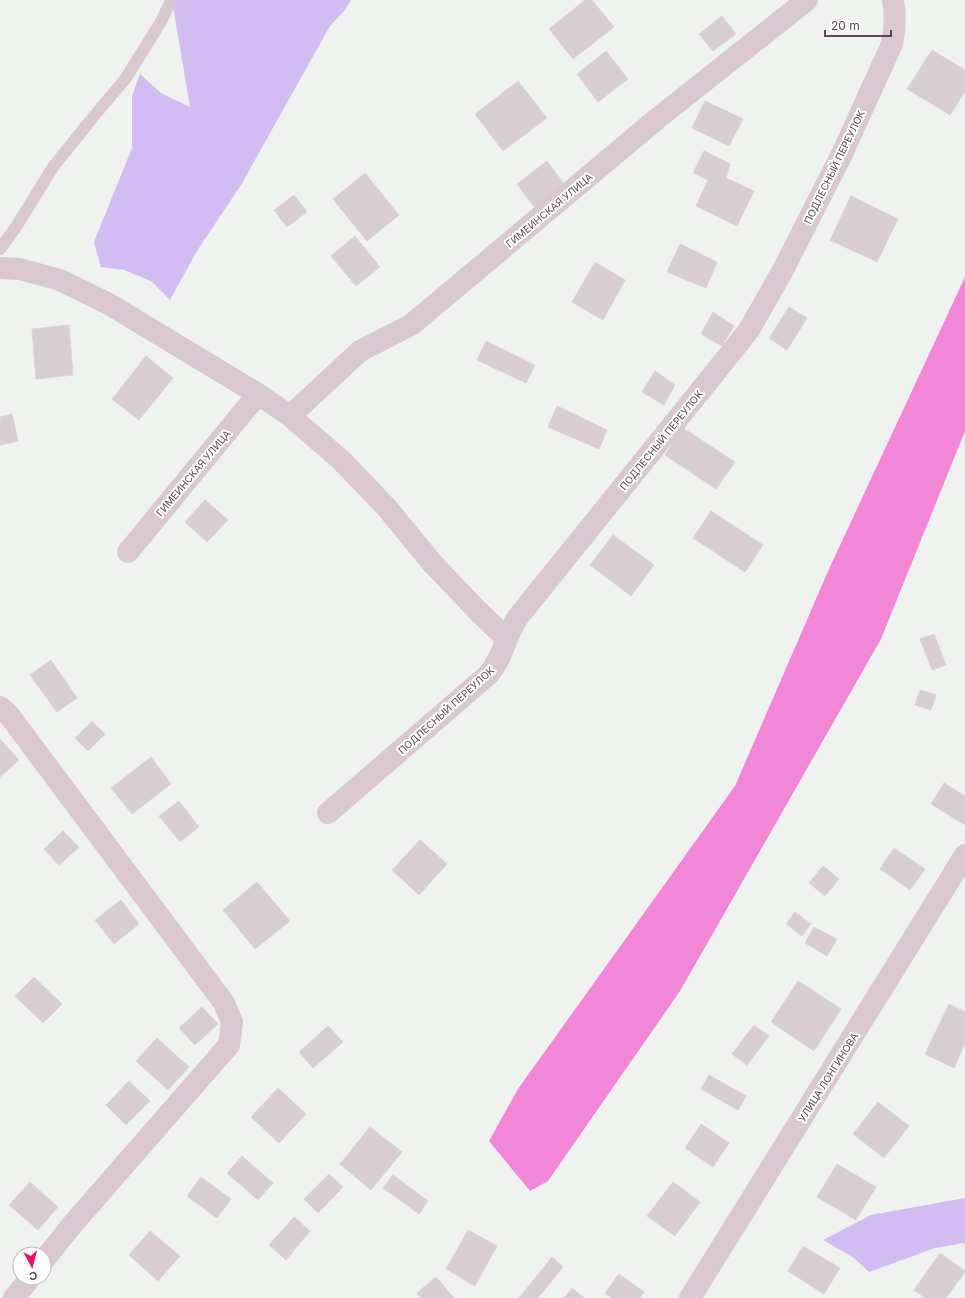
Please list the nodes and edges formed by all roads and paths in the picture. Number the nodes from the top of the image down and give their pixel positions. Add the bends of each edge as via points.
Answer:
1 (171, 0) edge
2 (807, 0) edge
3 (893, 0) edge
4 (0, 249) edge
5 (0, 268) edge
6 (258, 394) junction
7 (290, 416) junction
8 (128, 552) dead end
9 (507, 639) junction
10 (0, 707) edge
11 (328, 813) dead end
12 (965, 855) edge
13 (52, 1250) edge
14 (24, 1286) edge
15 (14, 1298) edge
16 (690, 1298) edge

1 - 4 lane via 162,20 126,78 52,167
2 - 7 street, ГИМЕИНСКАЯ УЛИЦА via 658,118 411,325 360,351
3 - 9 street, ПОДЛЕСНЫЙ ПЕРЕУЛОК via 895,31 892,44 838,162 783,270 748,330 518,617
5 - 6 street via 20,269 60,280 109,304
6 - 7 street
6 - 8 street, ГИМЕИНСКАЯ УЛИЦА
7 - 9 street via 341,460 387,508 433,564
9 - 11 street, ПОДЛЕСНЫЙ ПЕРЕУЛОК via 500,659 489,674
10 - 13 street via 9,715 224,1003 232,1022 229,1045
12 - 16 street, УЛИЦА ЛОНГИНОВА
14 - 15 street

